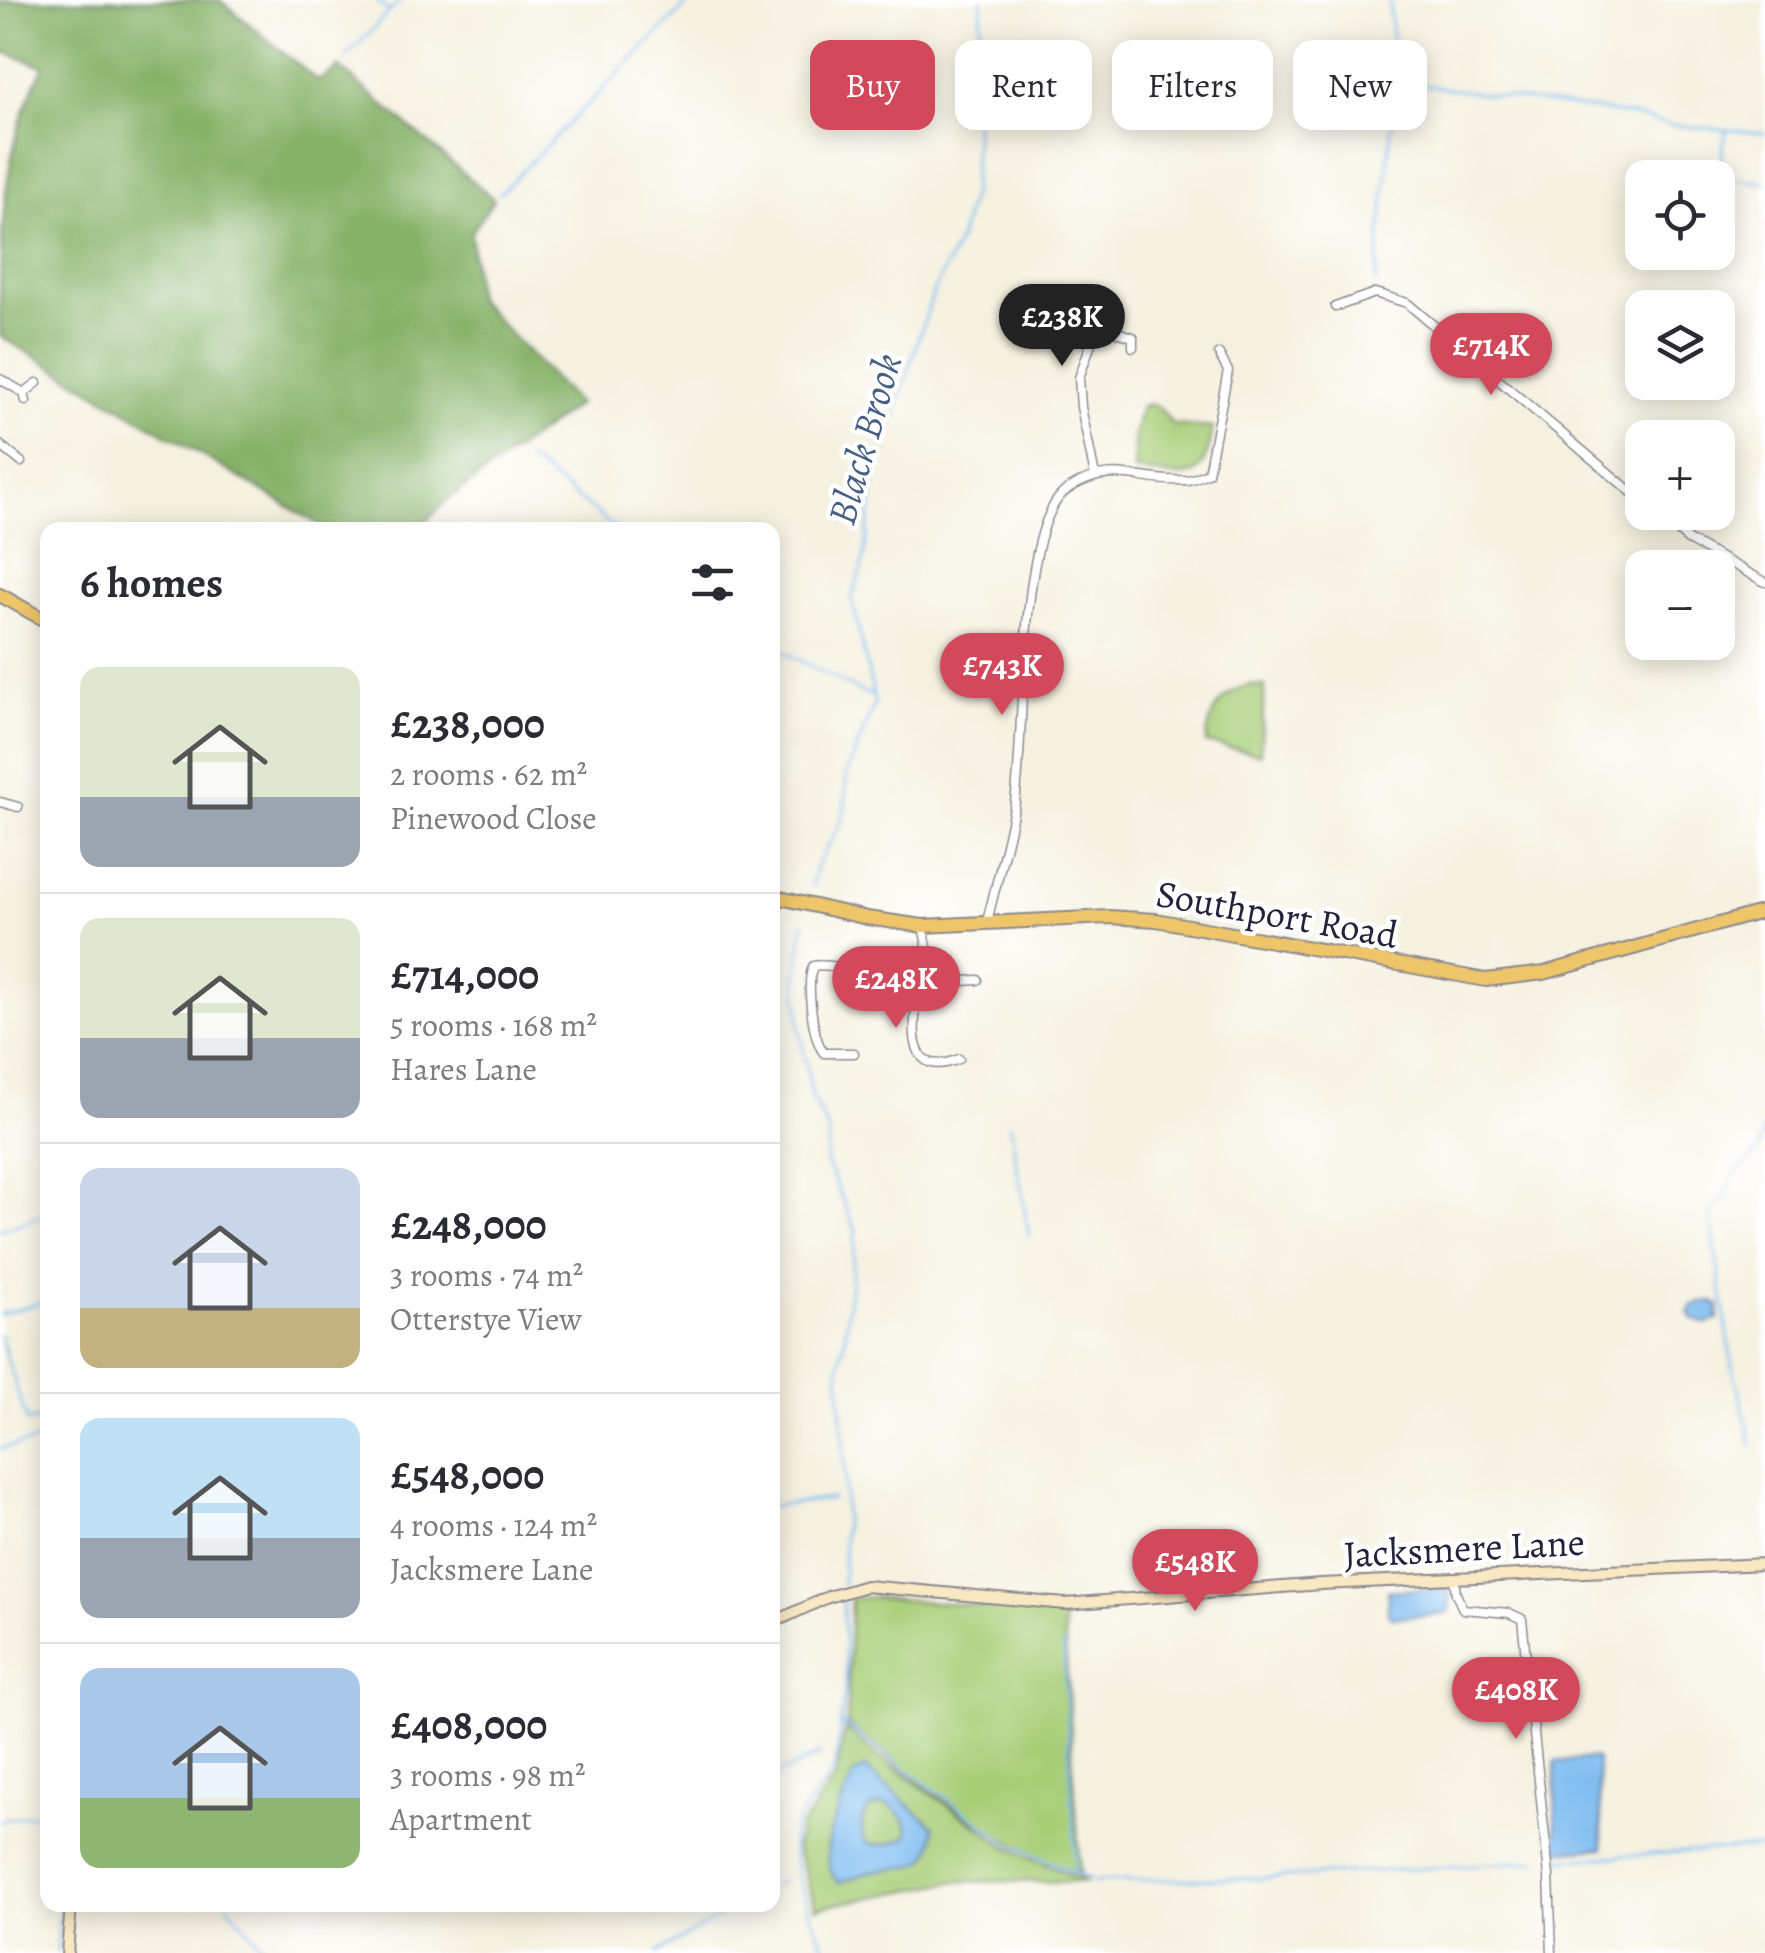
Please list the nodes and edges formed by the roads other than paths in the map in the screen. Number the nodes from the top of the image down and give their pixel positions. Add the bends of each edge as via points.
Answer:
1 (1104, 305) dead end
2 (1335, 308) dead end
3 (1098, 326) junction
4 (1134, 347) dead end
5 (1218, 354) dead end
6 (0, 379) edge
7 (37, 383) dead end
8 (0, 445) edge
9 (21, 462) dead end
10 (1099, 475) junction
11 (1625, 488) edge
12 (1677, 530) edge
13 (1765, 582) edge
14 (0, 595) edge
15 (40, 618) edge
16 (0, 802) edge
17 (18, 807) dead end
18 (780, 898) edge
19 (1765, 911) edge
20 (988, 922) junction
21 (923, 926) junction
22 (929, 973) junction
23 (978, 980) dead end
24 (918, 991) junction
25 (854, 1053) dead end
26 (959, 1059) dead end
27 (1765, 1564) edge
28 (1454, 1578) junction
29 (780, 1619) edge
30 (70, 1912) edge
31 (66, 1953) edge
32 (1552, 1953) edge

1 - 3 street
2 - 11 street via 1376,293 1408,303
3 - 4 street via 1133,337
3 - 10 street via 1078,378
5 - 10 street via 1228,371 1208,473 1187,480
6 - 7 street via 25,397
8 - 9 street
10 - 20 street via 1064,491 1044,521 1032,577 1015,801
12 - 13 street
14 - 15 highway
16 - 17 street
18 - 21 highway, Southport Road
19 - 20 highway, Southport Road via 1544,973 1486,980 1156,920
20 - 21 highway, Southport Road
21 - 22 street
22 - 23 street via 948,982
22 - 24 street
24 - 25 street via 840,966 813,966 818,1046 824,1053
24 - 26 street via 918,1055
27 - 28 main road, Jacksmere Lane
28 - 29 main road, Jacksmere Lane via 1066,1604 866,1586
28 - 32 street via 1464,1609 1522,1619
30 - 31 main road

